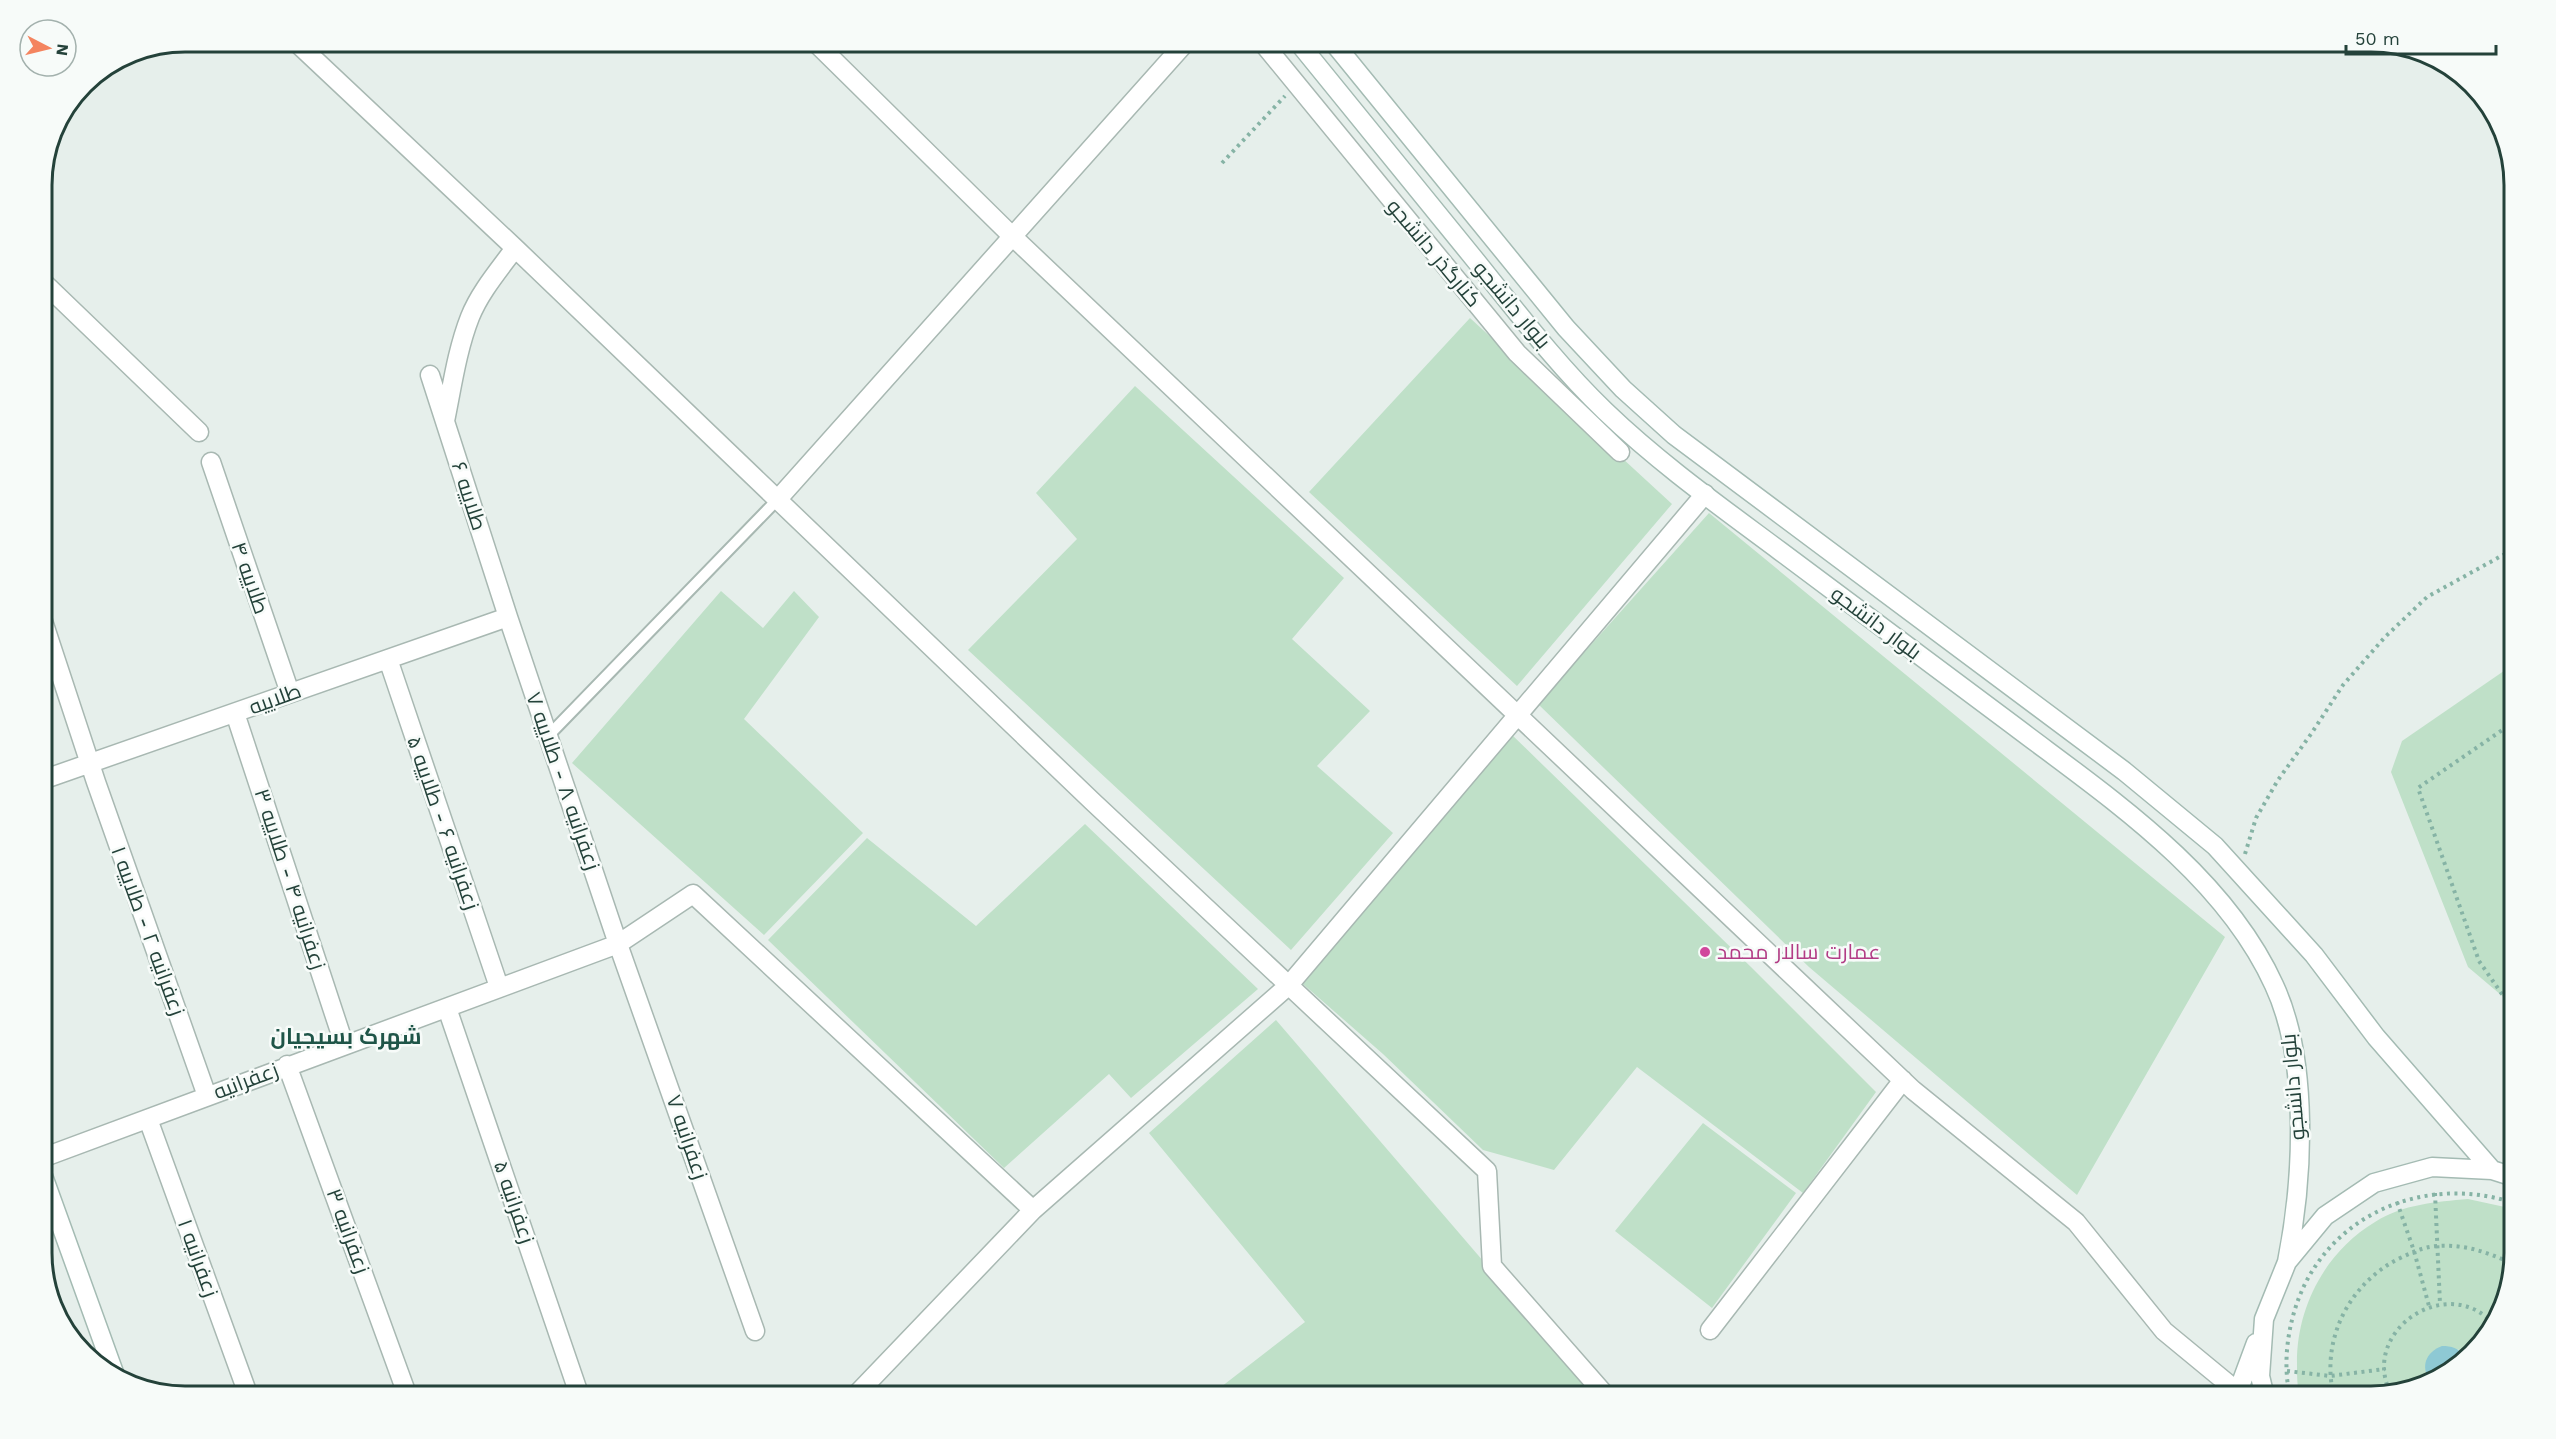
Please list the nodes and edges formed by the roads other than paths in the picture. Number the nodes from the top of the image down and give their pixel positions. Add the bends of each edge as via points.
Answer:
1 (1307, 52) edge
2 (1342, 52) edge
3 (308, 53) edge
4 (826, 53) edge
5 (1176, 53) edge
6 (1271, 53) edge
7 (1011, 235) junction
8 (515, 248) junction
9 (53, 292) edge
10 (430, 375) dead end
11 (445, 422) junction
12 (199, 432) dead end
13 (1620, 452) dead end
14 (211, 462) dead end
15 (1705, 494) junction
16 (778, 498) junction
17 (508, 617) junction
18 (53, 652) edge
19 (387, 659) junction
20 (290, 693) junction
21 (236, 713) junction
22 (1518, 714) junction
23 (548, 736) junction
24 (90, 765) junction
25 (53, 777) edge
26 (618, 944) junction
27 (1289, 986) junction
28 (499, 987) junction
29 (447, 1008) junction
30 (344, 1044) junction
31 (287, 1065) junction
32 (1903, 1080) junction
33 (207, 1096) junction
34 (148, 1119) junction
35 (53, 1154) edge
36 (2492, 1170) junction
37 (2504, 1174) edge
38 (53, 1203) edge
39 (1033, 1210) junction
40 (2287, 1263) junction
41 (2264, 1319) junction
42 (1710, 1330) dead end
43 (755, 1331) dead end
44 (111, 1363) edge
45 (245, 1387) edge
46 (404, 1387) edge
47 (577, 1387) edge
48 (864, 1387) edge
49 (1598, 1387) edge
50 (2228, 1387) edge
51 (2240, 1387) edge
52 (2263, 1387) edge

1 - 15 street, بلوار دانشجو via 1541,341 1604,410
2 - 36 street, بلوار دانشجو via 1566,328 1623,389 1674,435 2124,771 2215,846 2314,955 2376,1038
3 - 8 street
4 - 7 street
5 - 7 street
6 - 13 street, کنارگذر دانشجو via 1517,353
7 - 16 street
7 - 22 street
8 - 11 street via 470,316
8 - 16 street
9 - 12 street
10 - 11 street, طلاییه ۶
11 - 17 street, طلاییه ۶
14 - 20 street, طلاییه ۴
15 - 22 street
15 - 40 street, بلوار دانشجو via 2106,795 2189,869 2235,917 2275,986 2291,1035 2301,1122 2296,1216
16 - 23 lane
16 - 27 street
17 - 19 street, طلاییه
17 - 23 street, زعفرانیه ۸ - طلاییه ۷
18 - 24 street, زعفرانیه ۲ - طلاییه ۱
19 - 20 street, طلاییه
19 - 28 street, زعفرانیه ۶ - طلاییه ۵
20 - 21 street, طلاییه
21 - 24 street, طلاییه
21 - 30 street, زعفرانیه ۴ - طلاییه ۳
22 - 27 street
22 - 32 street
23 - 26 street, زعفرانیه ۸ - طلاییه ۷
24 - 25 street, طلاییه
24 - 33 street, زعفرانیه ۲ - طلاییه ۱
26 - 28 street, زعفرانیه
26 - 39 street, زعفرانیه via 693,894
26 - 43 street, زعفرانیه ۷
27 - 39 street
27 - 49 street via 1487,1171 1492,1266
28 - 29 street, زعفرانیه
29 - 30 street, زعفرانیه
29 - 47 street, زعفرانیه ۵
30 - 31 street, زعفرانیه
31 - 33 street, زعفرانیه
31 - 46 street, زعفرانیه ۳
32 - 42 street
32 - 50 street via 2076,1222 2164,1331
33 - 34 street, زعفرانیه
34 - 35 street, زعفرانیه
34 - 45 street, زعفرانیه ۱
36 - 37 street
36 - 40 street via 2432,1167 2374,1184 2325,1216
38 - 44 street
39 - 48 street
40 - 41 street
41 - 51 street
41 - 52 street

